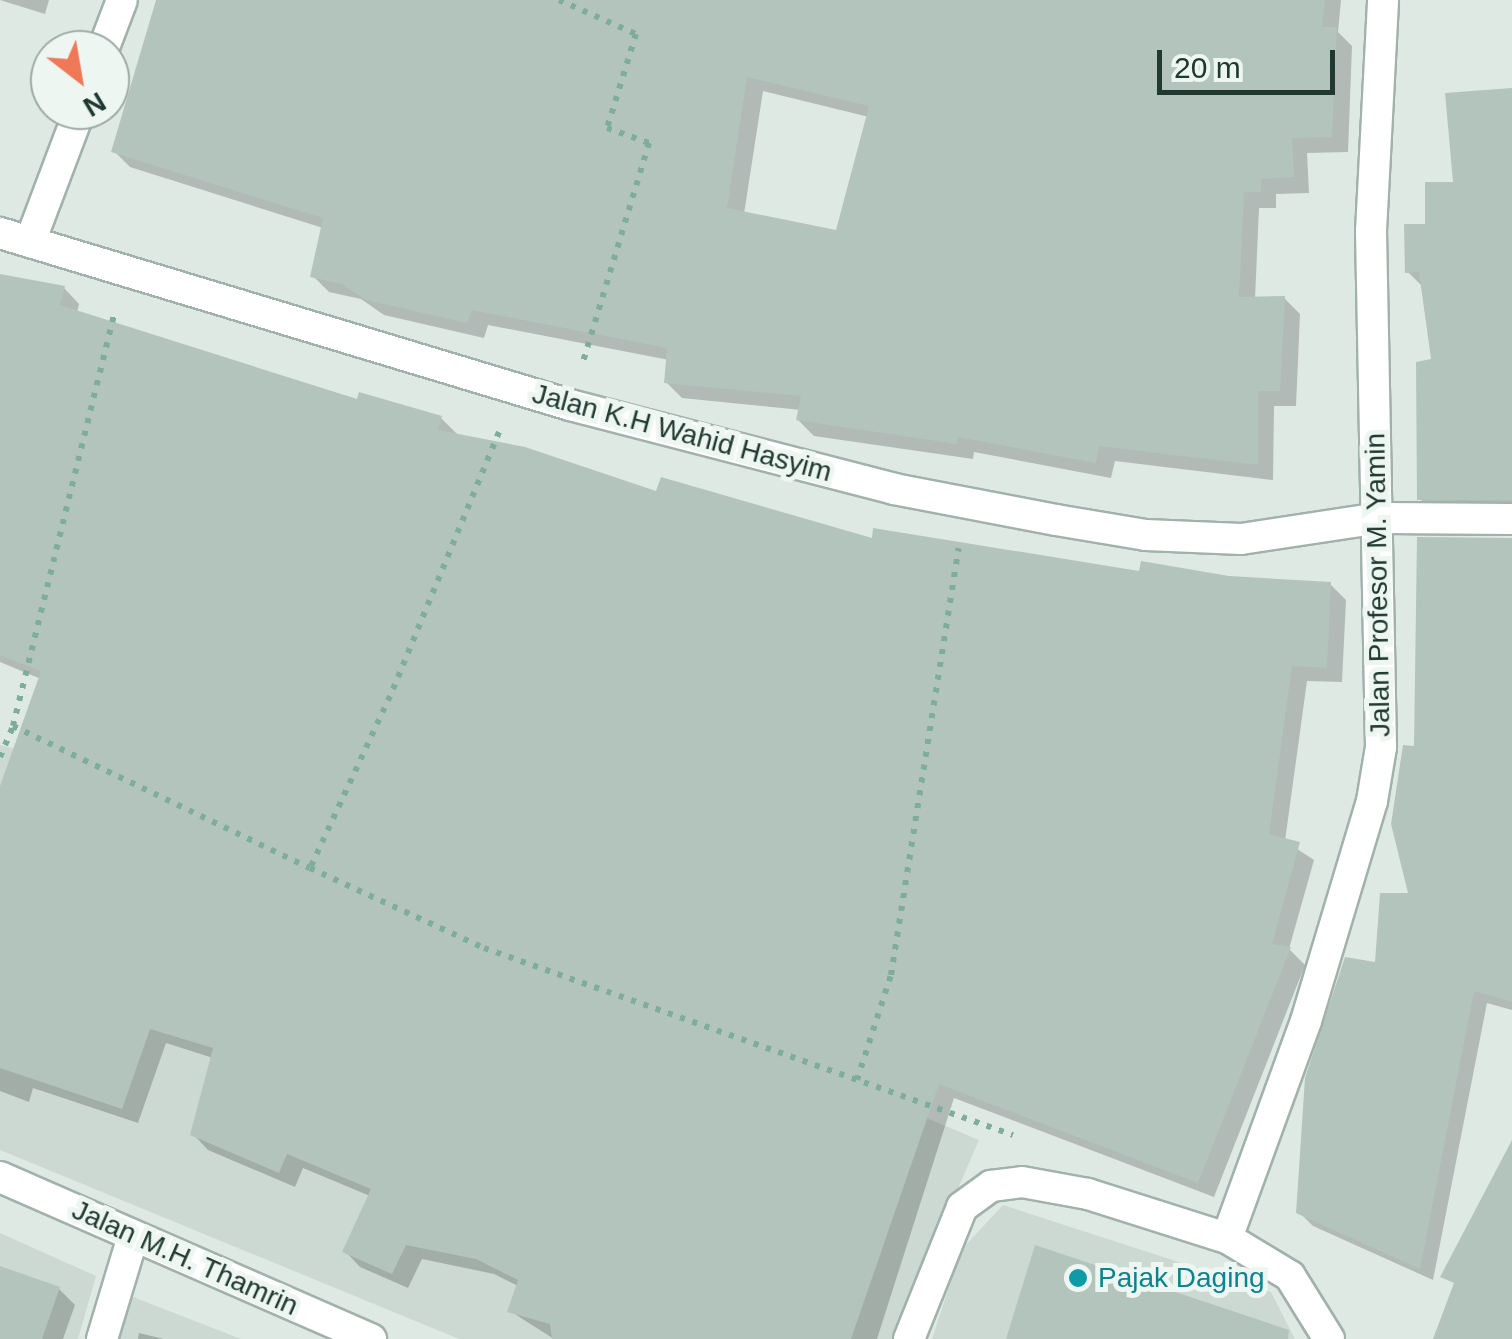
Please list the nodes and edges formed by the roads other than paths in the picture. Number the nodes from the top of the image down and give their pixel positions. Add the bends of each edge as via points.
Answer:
1 (122, 0) edge
2 (1382, 0) edge
3 (110, 30) edge
4 (72, 130) edge
5 (0, 233) edge
6 (30, 242) junction
7 (1380, 518) junction
8 (1512, 519) edge
9 (0, 1177) edge
10 (133, 1236) junction
11 (1227, 1238) junction
12 (102, 1339) edge
13 (371, 1339) edge
14 (909, 1339) edge
15 (1329, 1339) edge

1 - 3 street
2 - 7 street, Jalan Profesor M. Yamin via 1371,231
4 - 6 street
5 - 6 street, Jalan K.H Wahid Hasyim
6 - 7 street, Jalan K.H Wahid Hasyim via 515,389 967,503 1165,536 1241,539
7 - 8 street, Jalan K.H Wahid Hasyim
7 - 11 street, Jalan Profesor M. Yamin via 1383,689 1372,801 1306,1021
9 - 10 street, Jalan M.H. Thamrin
10 - 12 street
10 - 13 street, Jalan M.H. Thamrin
11 - 14 street via 1088,1194 1022,1182 990,1186 962,1206
11 - 15 street via 1290,1276

